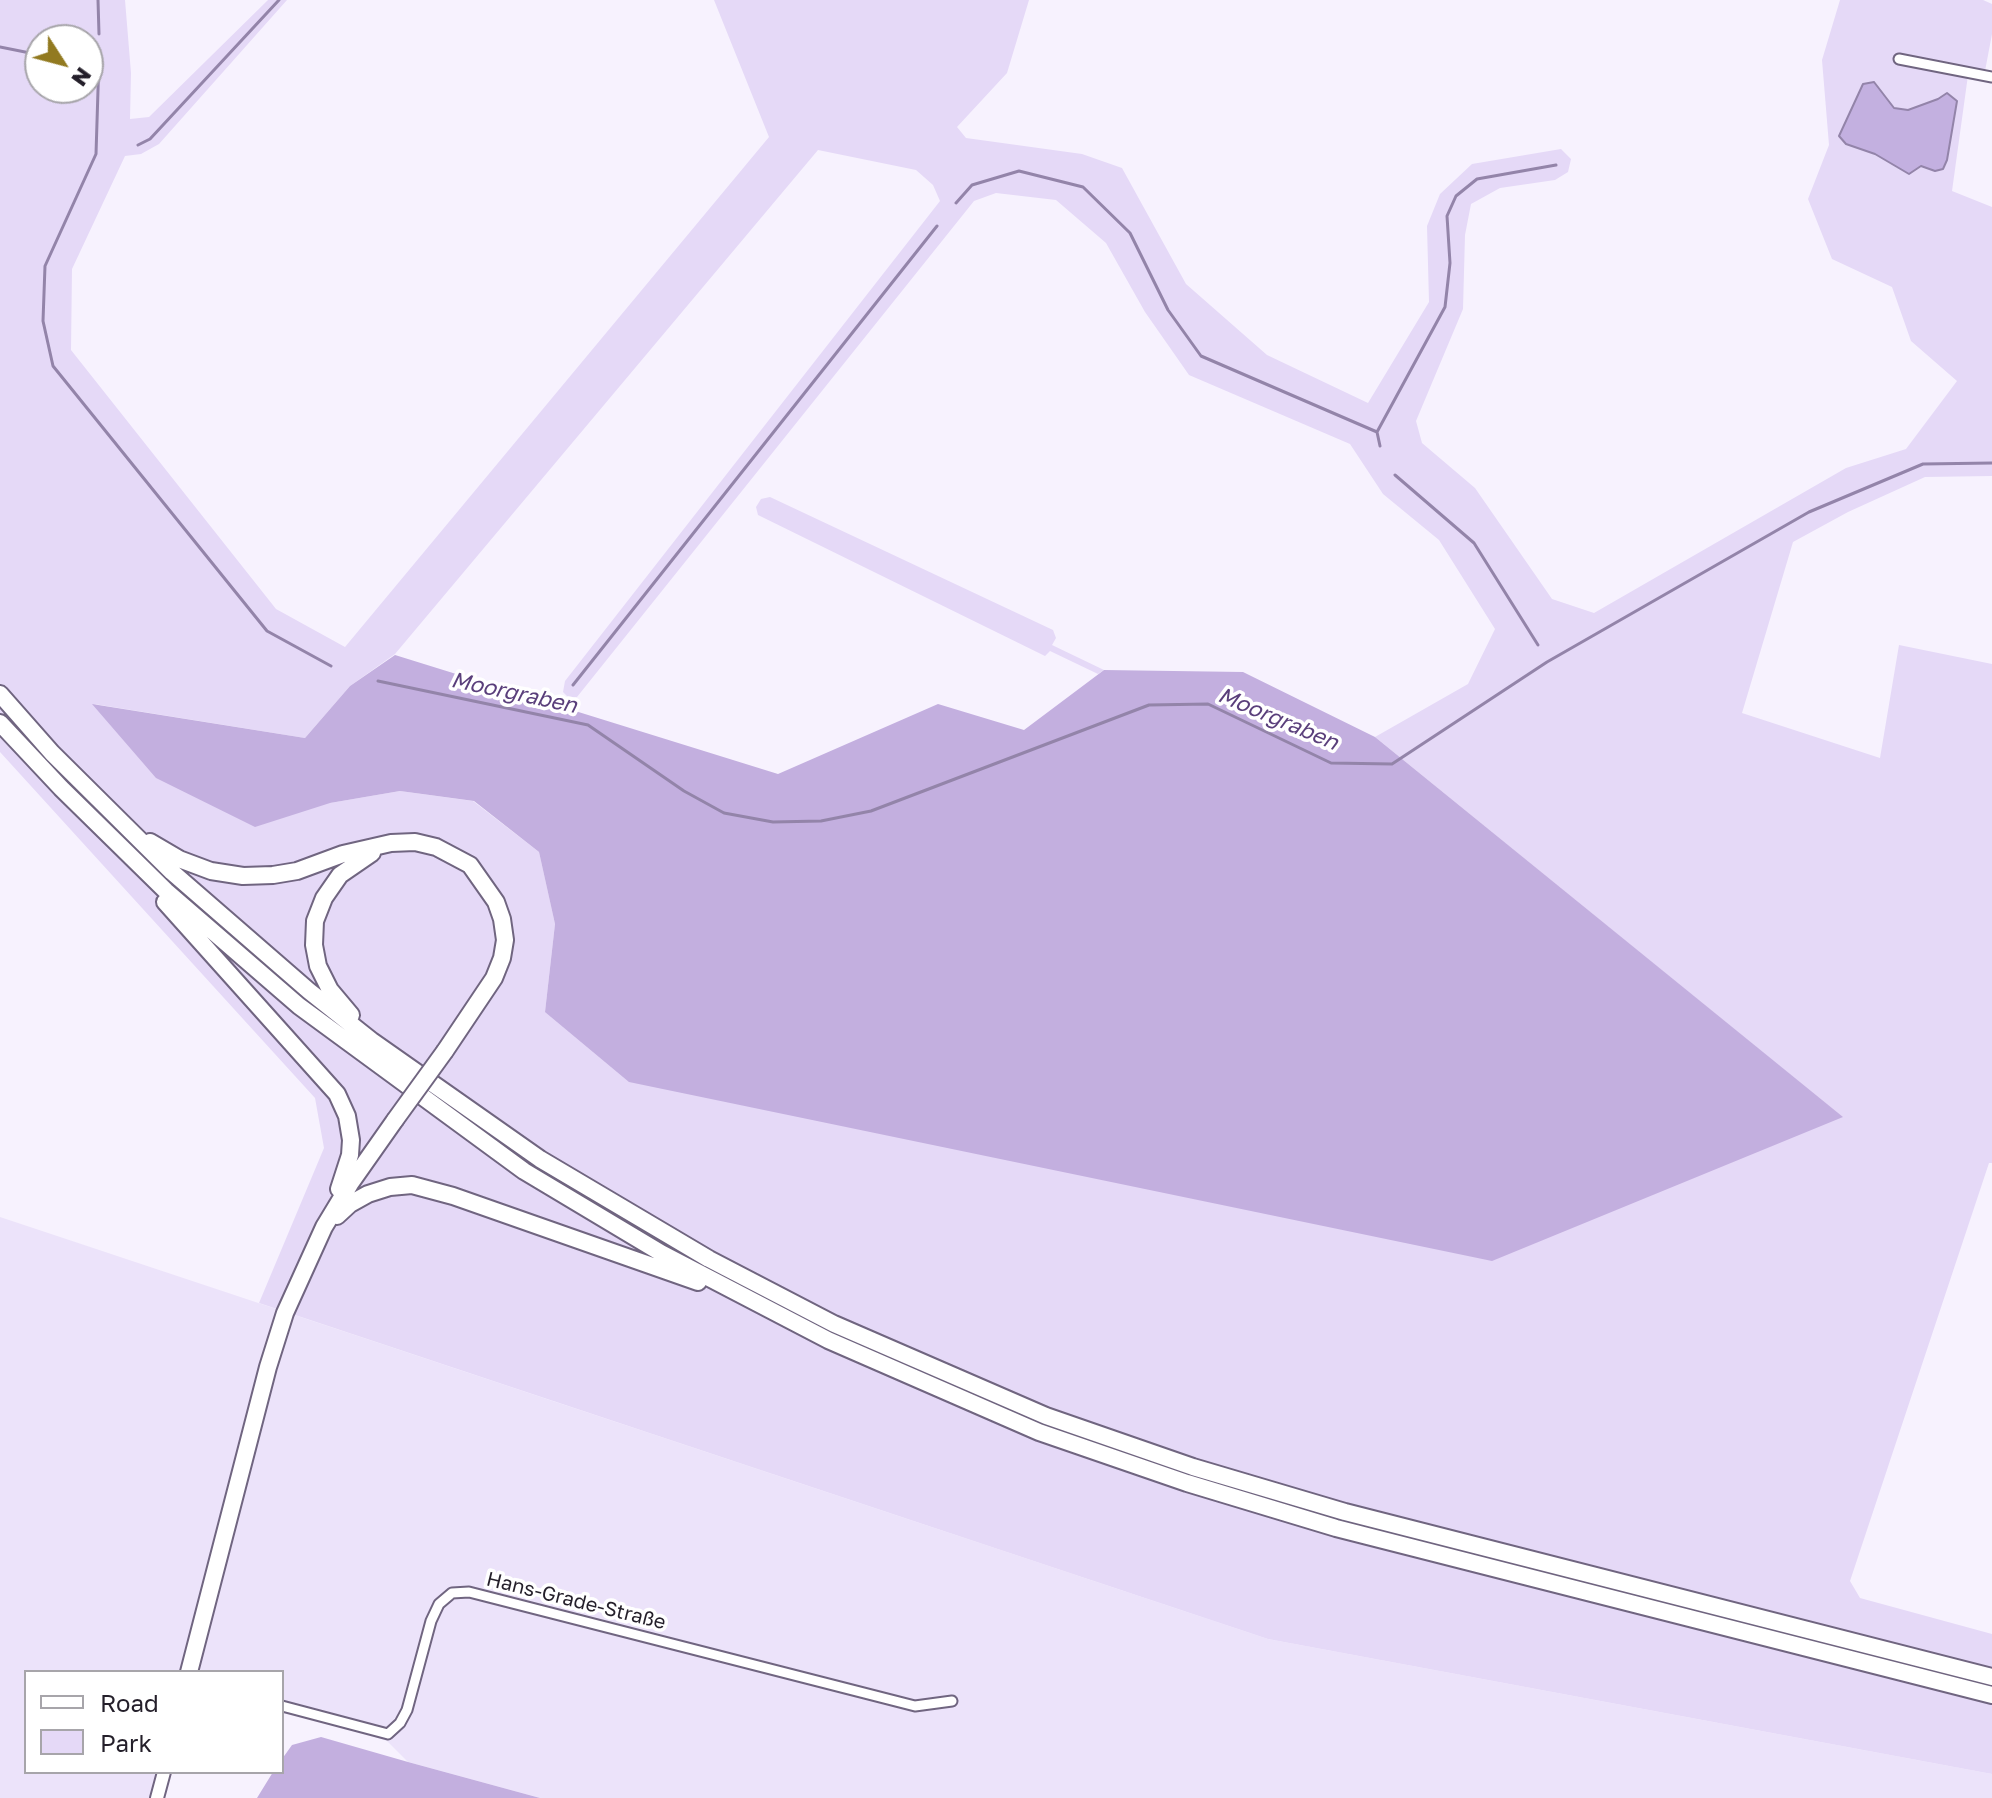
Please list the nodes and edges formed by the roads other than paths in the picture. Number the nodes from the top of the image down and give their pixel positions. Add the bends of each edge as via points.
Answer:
1 (1899, 59) dead end
2 (1992, 77) edge
3 (0, 694) edge
4 (0, 723) edge
5 (131, 831) junction
6 (391, 843) junction
7 (135, 861) junction
8 (372, 1041) junction
9 (324, 1227) junction
10 (740, 1296) junction
11 (190, 1670) edge
12 (1992, 1677) edge
13 (1992, 1695) edge
14 (952, 1701) dead end
15 (284, 1707) edge
16 (163, 1774) edge
17 (157, 1798) edge

1 - 2 street
3 - 5 highway
4 - 7 highway
5 - 6 highway via 179,859 243,876 297,871
5 - 8 highway
6 - 8 highway via 340,875 315,921 318,966 330,990
6 - 9 highway, bridge via 436,847 470,865 486,884 502,919 502,958 494,978
7 - 9 highway via 162,899 337,1094 347,1116 350,1155
7 - 10 highway via 299,1006 524,1171
8 - 12 highway via 540,1159 709,1259 834,1324 1046,1416 1345,1512
9 - 10 highway via 368,1194 412,1185
9 - 11 highway via 285,1313 268,1367
10 - 13 highway via 1039,1432 1187,1483 1336,1528
14 - 15 street, Hans-Grade-Straße via 915,1706 469,1592 452,1593 439,1604 407,1710 388,1734
16 - 17 street

